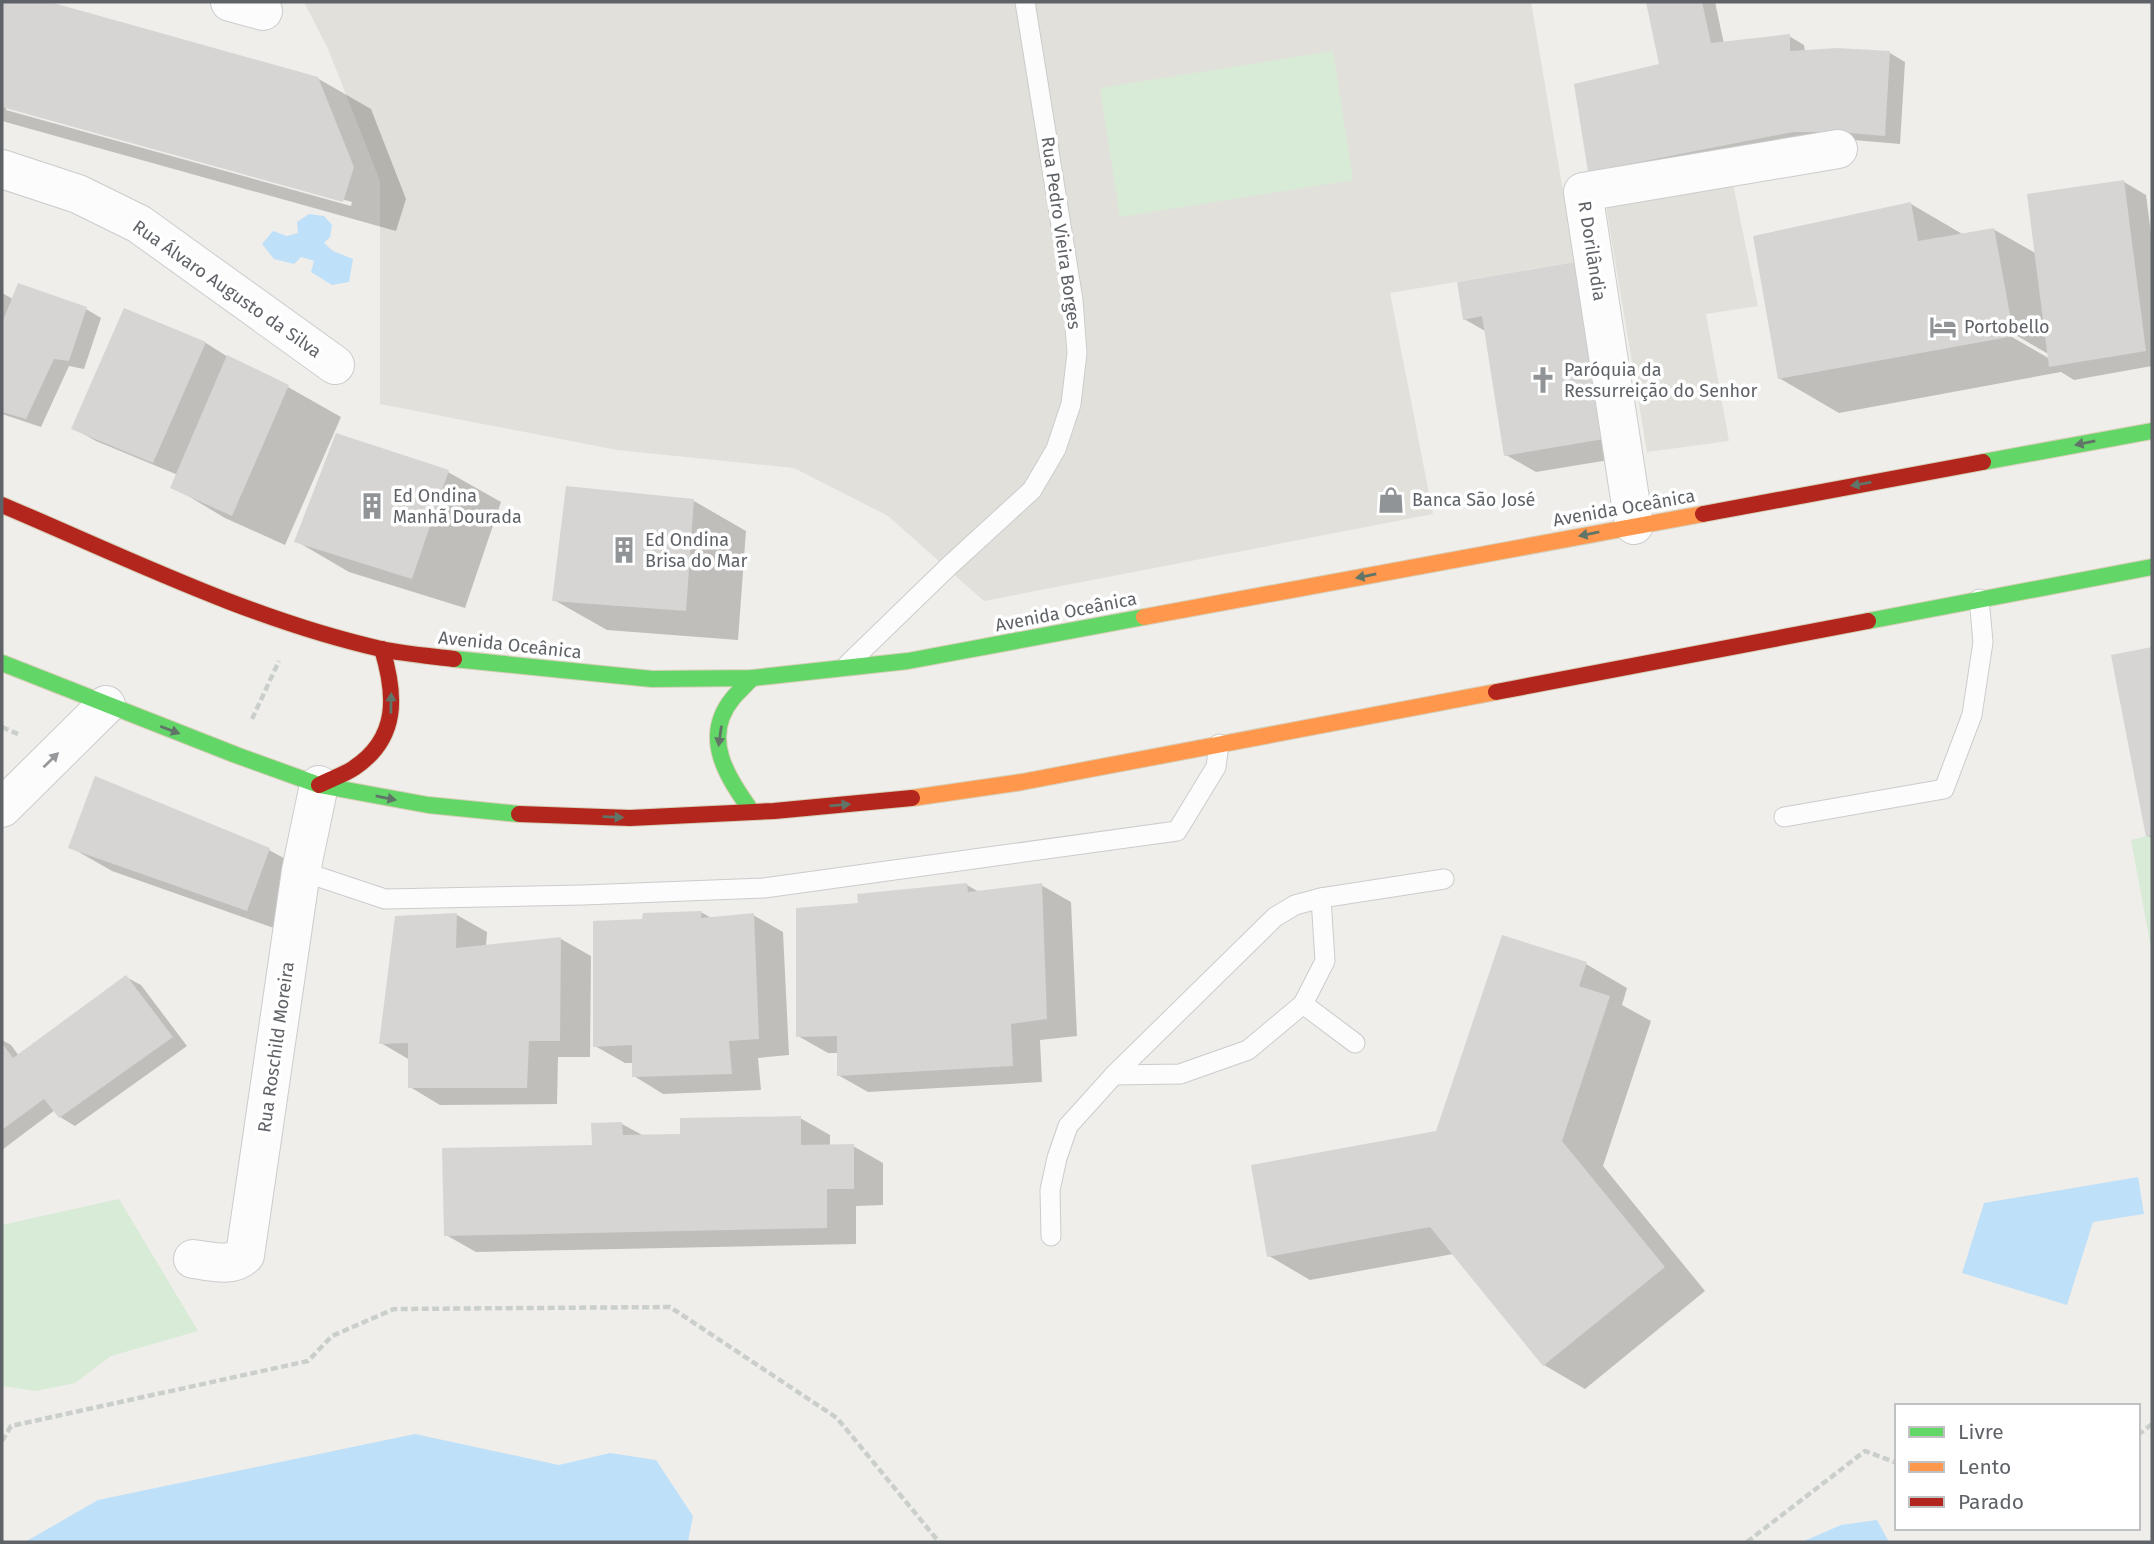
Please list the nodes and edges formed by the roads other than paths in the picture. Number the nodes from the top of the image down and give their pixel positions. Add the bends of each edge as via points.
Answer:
1 (1025, 2) edge
2 (1838, 149) dead end
3 (2, 169) edge
4 (335, 365) dead end
5 (2152, 430) edge
6 (2, 505) edge
7 (1634, 525) junction
8 (2152, 567) edge
9 (1979, 599) junction
10 (382, 649) junction
11 (2, 663) edge
12 (843, 669) junction
13 (752, 678) junction
14 (106, 705) junction
15 (1219, 744) junction
16 (319, 785) junction
17 (2, 808) edge
18 (752, 812) junction
19 (1784, 817) dead end
20 (301, 871) junction
21 (1444, 879) dead end
22 (1321, 898) junction
23 (1303, 1004) junction
24 (1355, 1043) dead end
25 (1114, 1075) junction
26 (1051, 1236) dead end
27 (193, 1259) dead end

1 - 12 lane, Rua Pedro Vieira Borges via 1073,300 1077,353 1071,404 1056,449 1032,490
2 - 7 street, R Dorilândia via 1583,192
3 - 4 street, Rua Álvaro Augusto da Silva via 78,194 139,224
5 -> 7 main road, Avenida Oceânica
6 - 10 main road, Avenida Oceânica via 209,593 296,625
7 -> 12 main road, Avenida Oceânica via 908,662
8 - 9 main road
9 - 15 main road
9 - 19 lane via 1983,642 1972,715 1944,789
10 - 13 main road, Avenida Oceânica via 652,679
16 -> 10 main road via 354,768 378,747 392,713 391,678
11 - 14 main road
12 - 13 main road, Avenida Oceânica
13 -> 18 main road via 732,700 718,748 728,778
14 -> 16 main road
17 -> 14 street
18 -> 15 main road via 899,800
15 - 20 lane via 1216,767 1177,831 1163,833 764,888 385,899
16 -> 18 main road via 428,806 532,815 630,818
16 - 20 street, Rua Roschild Moreira
20 - 27 street, Rua Roschild Moreira via 245,1255 227,1263
21 - 22 lane
22 - 23 lane via 1325,961
22 - 25 lane via 1275,917
23 - 24 lane
23 - 25 lane via 1248,1050 1180,1073
25 - 26 lane via 1068,1126 1050,1190

